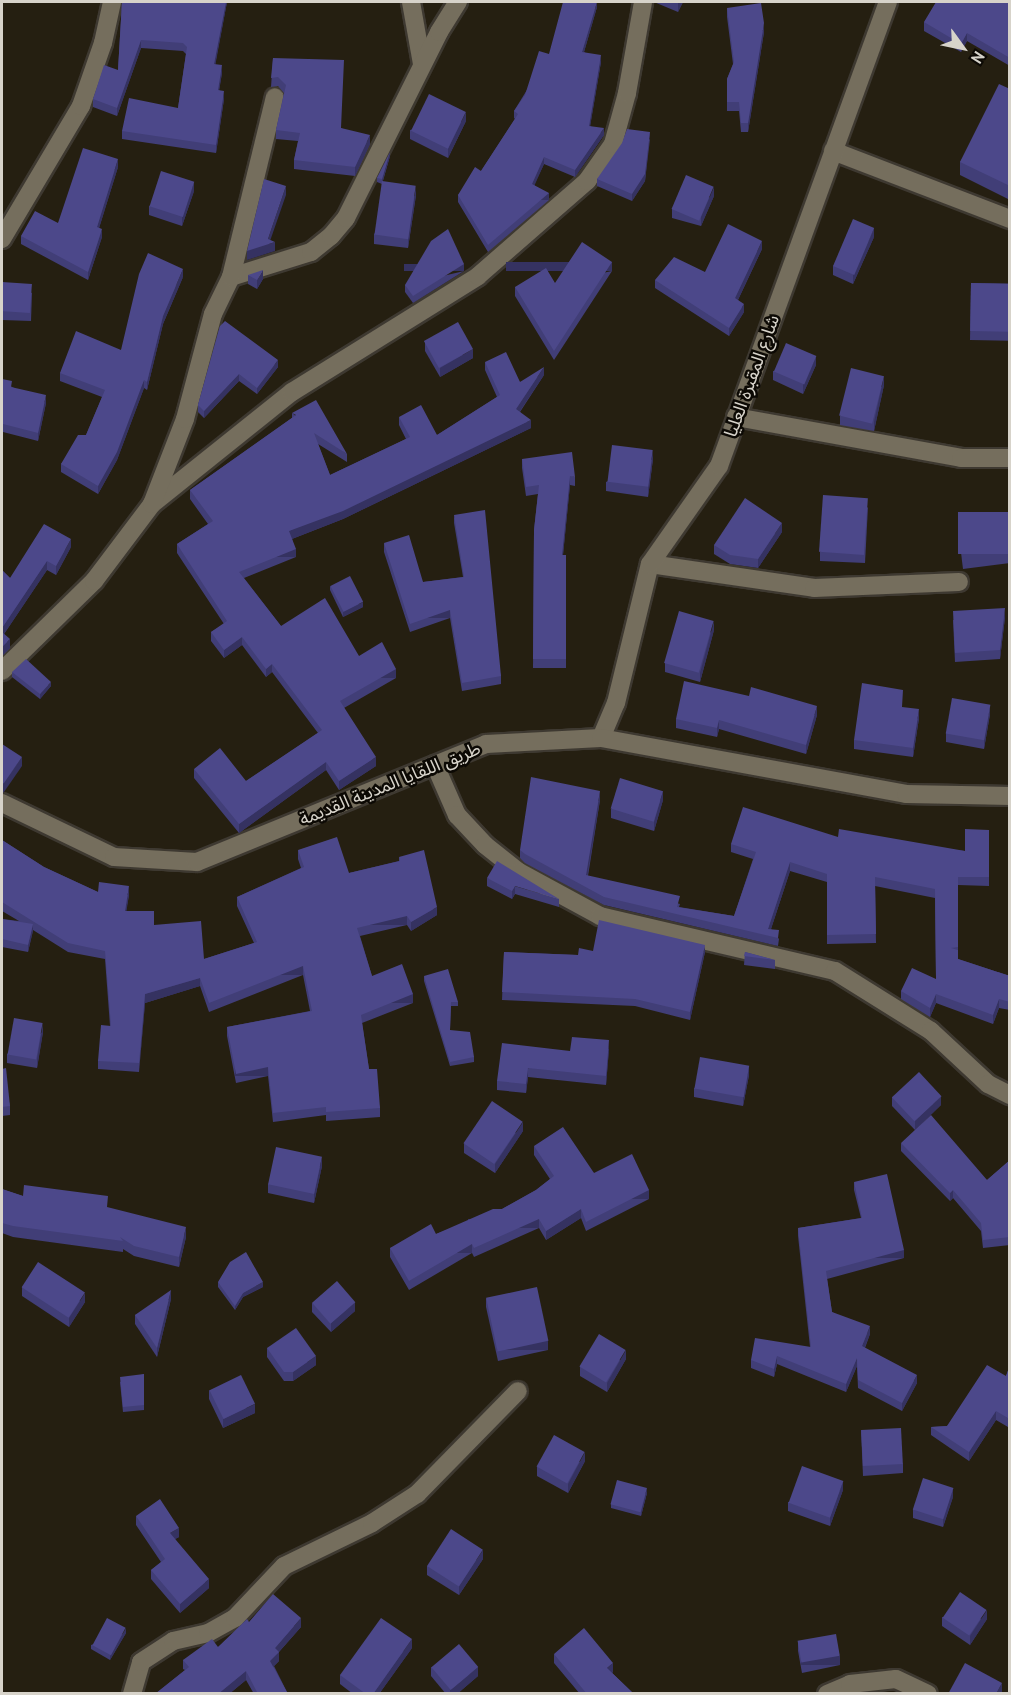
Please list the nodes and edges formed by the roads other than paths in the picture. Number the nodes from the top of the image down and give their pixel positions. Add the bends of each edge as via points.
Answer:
1 (112, 2) edge
2 (411, 2) edge
3 (458, 2) edge
4 (643, 2) edge
5 (888, 2) edge
6 (422, 64) junction
7 (276, 97) dead end
8 (833, 151) junction
9 (1010, 219) edge
10 (2, 239) edge
11 (231, 277) junction
12 (736, 417) junction
13 (1010, 458) edge
14 (152, 504) junction
15 (650, 564) junction
16 (959, 582) dead end
17 (2, 671) edge
18 (601, 738) junction
19 (435, 765) junction
20 (1010, 796) edge
21 (2, 803) edge
22 (1010, 1095) edge
23 (518, 1391) dead end
24 (132, 1694) edge
25 (827, 1694) edge
26 (928, 1694) edge

1 - 10 street via 103,43 81,106
2 - 6 street
3 - 6 street
4 - 14 street via 627,93 613,144 587,181 478,276 292,392
5 - 8 street, شارع المقبرة العليا
6 - 11 street via 346,218 331,236 311,252
7 - 11 street
8 - 9 street
8 - 12 street, شارع المقبرة العليا
11 - 14 street via 213,315 185,419
12 - 13 street via 961,458
12 - 15 street, شارع المقبرة العليا via 719,466
14 - 17 street via 94,581
15 - 16 street via 814,588
15 - 18 street, شارع المقبرة العليا via 616,703
18 - 19 street, طريق اللقايا المدينة القديمة via 486,744
18 - 20 street, طريق اللقايا المدينة القديمة via 906,794
19 - 21 street, طريق اللقايا المدينة القديمة via 197,862 114,856
19 - 22 street via 457,815 485,845 519,872 600,916 835,971 931,1031 988,1084
23 - 24 street via 417,1494 372,1523 284,1566 262,1594 235,1618 208,1633 172,1641 141,1662
25 - 26 street via 850,1684 896,1679

